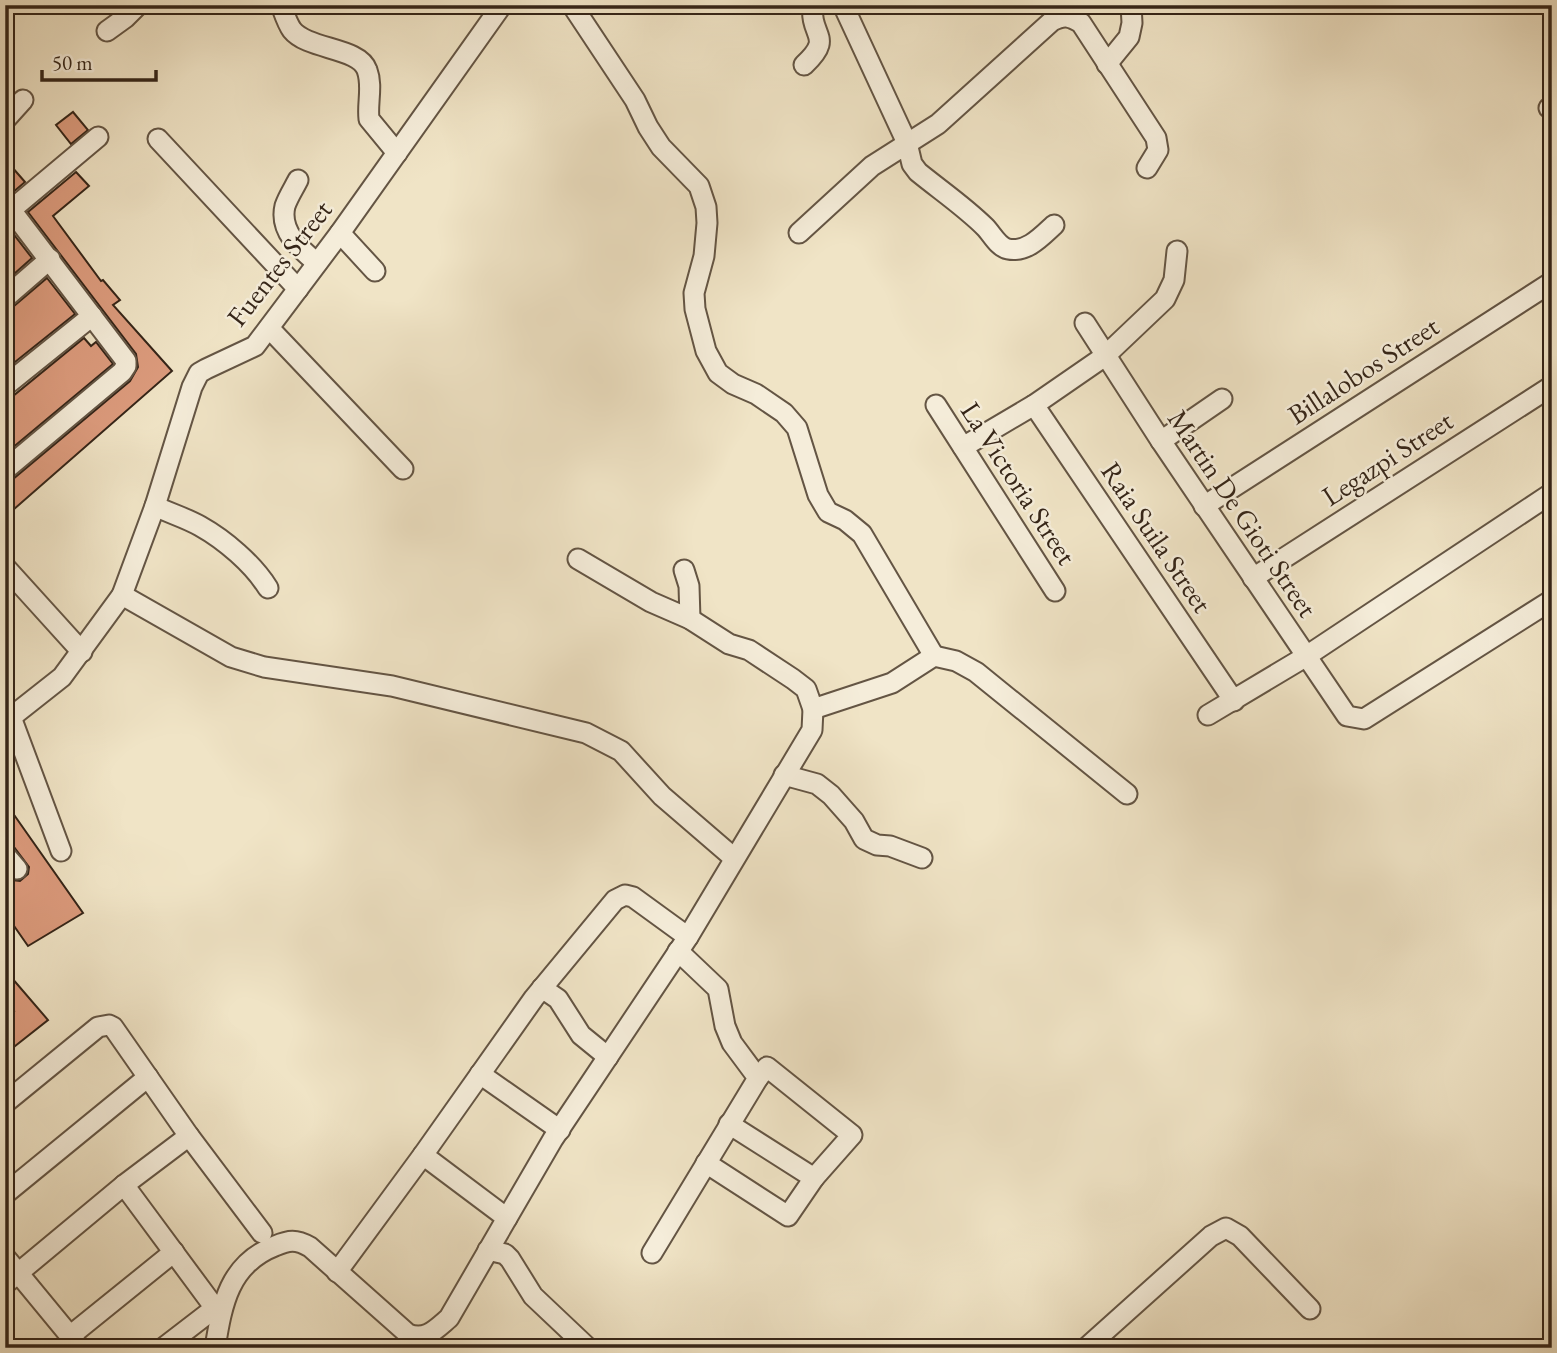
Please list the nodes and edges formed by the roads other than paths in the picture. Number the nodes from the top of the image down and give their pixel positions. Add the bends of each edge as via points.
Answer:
1 (138, 5) edge
2 (281, 5) edge
3 (502, 5) edge
4 (572, 5) edge
5 (813, 5) edge
6 (844, 5) edge
7 (1131, 5) edge
8 (107, 31) dead end
9 (1107, 64) junction
10 (804, 65) dead end
11 (23, 100) dead end
12 (5, 120) edge
13 (98, 136) dead end
14 (158, 139) dead end
15 (907, 143) junction
16 (397, 153) junction
17 (1146, 168) dead end
18 (298, 180) dead end
19 (7, 209) edge
20 (1054, 225) dead end
21 (340, 233) junction
22 (799, 233) dead end
23 (1177, 251) dead end
24 (50, 259) junction
25 (317, 264) junction
26 (375, 271) dead end
27 (1552, 282) edge
28 (298, 289) junction
29 (5, 298) edge
30 (92, 316) junction
31 (1085, 323) dead end
32 (269, 328) junction
33 (1105, 356) junction
34 (5, 386) edge
35 (1552, 386) edge
36 (1222, 399) dead end
37 (936, 405) dead end
38 (1034, 405) junction
39 (1161, 441) junction
40 (963, 447) junction
41 (403, 469) dead end
42 (5, 470) edge
43 (1552, 493) edge
44 (155, 506) junction
45 (1204, 506) junction
46 (578, 559) dead end
47 (5, 567) edge
48 (684, 570) dead end
49 (1252, 578) junction
50 (268, 588) dead end
51 (1055, 591) dead end
52 (122, 595) junction
53 (1552, 600) edge
54 (690, 619) junction
55 (82, 652) junction
56 (934, 656) junction
57 (1305, 657) junction
58 (1234, 701) junction
59 (813, 709) junction
60 (1208, 715) dead end
61 (8, 720) edge
62 (784, 775) junction
63 (1127, 794) dead end
64 (61, 851) dead end
65 (734, 858) junction
66 (922, 858) dead end
67 (683, 944) junction
68 (542, 988) junction
69 (608, 1057) junction
70 (480, 1074) junction
71 (148, 1077) junction
72 (758, 1078) junction
73 (5, 1103) edge
74 (729, 1124) junction
75 (559, 1130) junction
76 (188, 1136) junction
77 (424, 1155) junction
78 (706, 1163) junction
79 (814, 1178) junction
80 (124, 1185) junction
81 (5, 1194) edge
82 (507, 1218) junction
83 (262, 1233) dead end
84 (488, 1250) junction
85 (174, 1252) junction
86 (652, 1253) dead end
87 (5, 1257) edge
88 (337, 1272) junction
89 (12, 1278) edge
90 (1310, 1309) dead end
91 (75, 1342) edge
92 (163, 1348) edge
93 (215, 1348) edge
94 (589, 1348) edge
95 (1086, 1348) edge

1 - 8 street
2 - 16 street via 299,36 351,56 366,68 369,119
3 - 16 street, Fuentes Street
4 - 56 street via 661,147 699,186 707,223 695,309 706,351 718,373 784,413 797,428 828,512 862,534
5 - 10 street via 819,46
6 - 15 street
7 - 9 street via 1129,37
9 - 15 street via 1081,23 1070,16 1061,17 938,124
9 - 17 street via 1156,138 1158,150
11 - 12 street
13 - 19 street
14 - 28 street
15 - 20 street via 918,172 985,227 1002,247 1021,249
15 - 22 street via 872,166
16 - 21 street, Fuentes Street
18 - 25 street via 285,206 286,228
19 - 24 street
21 - 25 street, Fuentes Street
21 - 26 street
23 - 33 street via 1174,280 1165,299
24 - 29 street
24 - 30 street
25 - 28 street, Fuentes Street
27 - 45 street, Billalobos Street
28 - 32 street, Fuentes Street
30 - 34 street
30 - 42 street via 126,366
31 - 33 street, Martin De Gioti Street
32 - 41 street
32 - 44 street, Fuentes Street via 255,346 199,373
33 - 38 street
33 - 39 street, Martin De Gioti Street
35 - 49 street, Legazpi Street
36 - 39 street
37 - 40 street, La Victoria Street
38 - 40 street
38 - 58 street, Raia Suila Street
39 - 45 street, Martin De Gioti Street
40 - 51 street, La Victoria Street
43 - 57 street
44 - 50 street via 217,538
44 - 52 street, Fuentes Street
45 - 49 street, Martin De Gioti Street
46 - 54 street
47 - 55 street
48 - 54 street
49 - 57 street, Martin De Gioti Street
52 - 55 street, Fuentes Street
52 - 65 street via 230,657 264,667 392,686 586,733 621,751 662,796
53 - 57 street, Martin De Gioti Street via 1364,719 1347,716
54 - 59 street via 793,678 806,689
55 - 61 street, Fuentes Street via 62,677
56 - 59 street via 892,683
56 - 63 street via 976,672
57 - 58 street
58 - 60 street
59 - 62 street via 812,730
61 - 64 street
62 - 65 street
62 - 66 street via 817,784 831,795 864,839
65 - 67 street
67 - 68 street via 633,897 620,897
67 - 69 street
67 - 72 street via 718,989 732,1043
68 - 69 street via 558,999 581,1035
68 - 70 street
69 - 75 street
70 - 75 street
70 - 77 street
71 - 73 street via 109,1025 98,1027
71 - 76 street
71 - 81 street
72 - 74 street
72 - 79 street via 766,1067 852,1135
74 - 78 street
74 - 79 street
75 - 82 street
76 - 80 street
76 - 83 street
77 - 82 street
77 - 88 street
78 - 79 street via 788,1216
78 - 86 street
80 - 85 street
80 - 89 street
82 - 84 street
84 - 88 street via 449,1318 422,1337 408,1334
84 - 94 street via 505,1254 533,1297
85 - 91 street
85 - 92 street via 215,1308
87 - 89 street
88 - 93 street via 300,1241 290,1240 261,1252 236,1276 222,1307
89 - 91 street
90 - 95 street via 1240,1236 1226,1228

